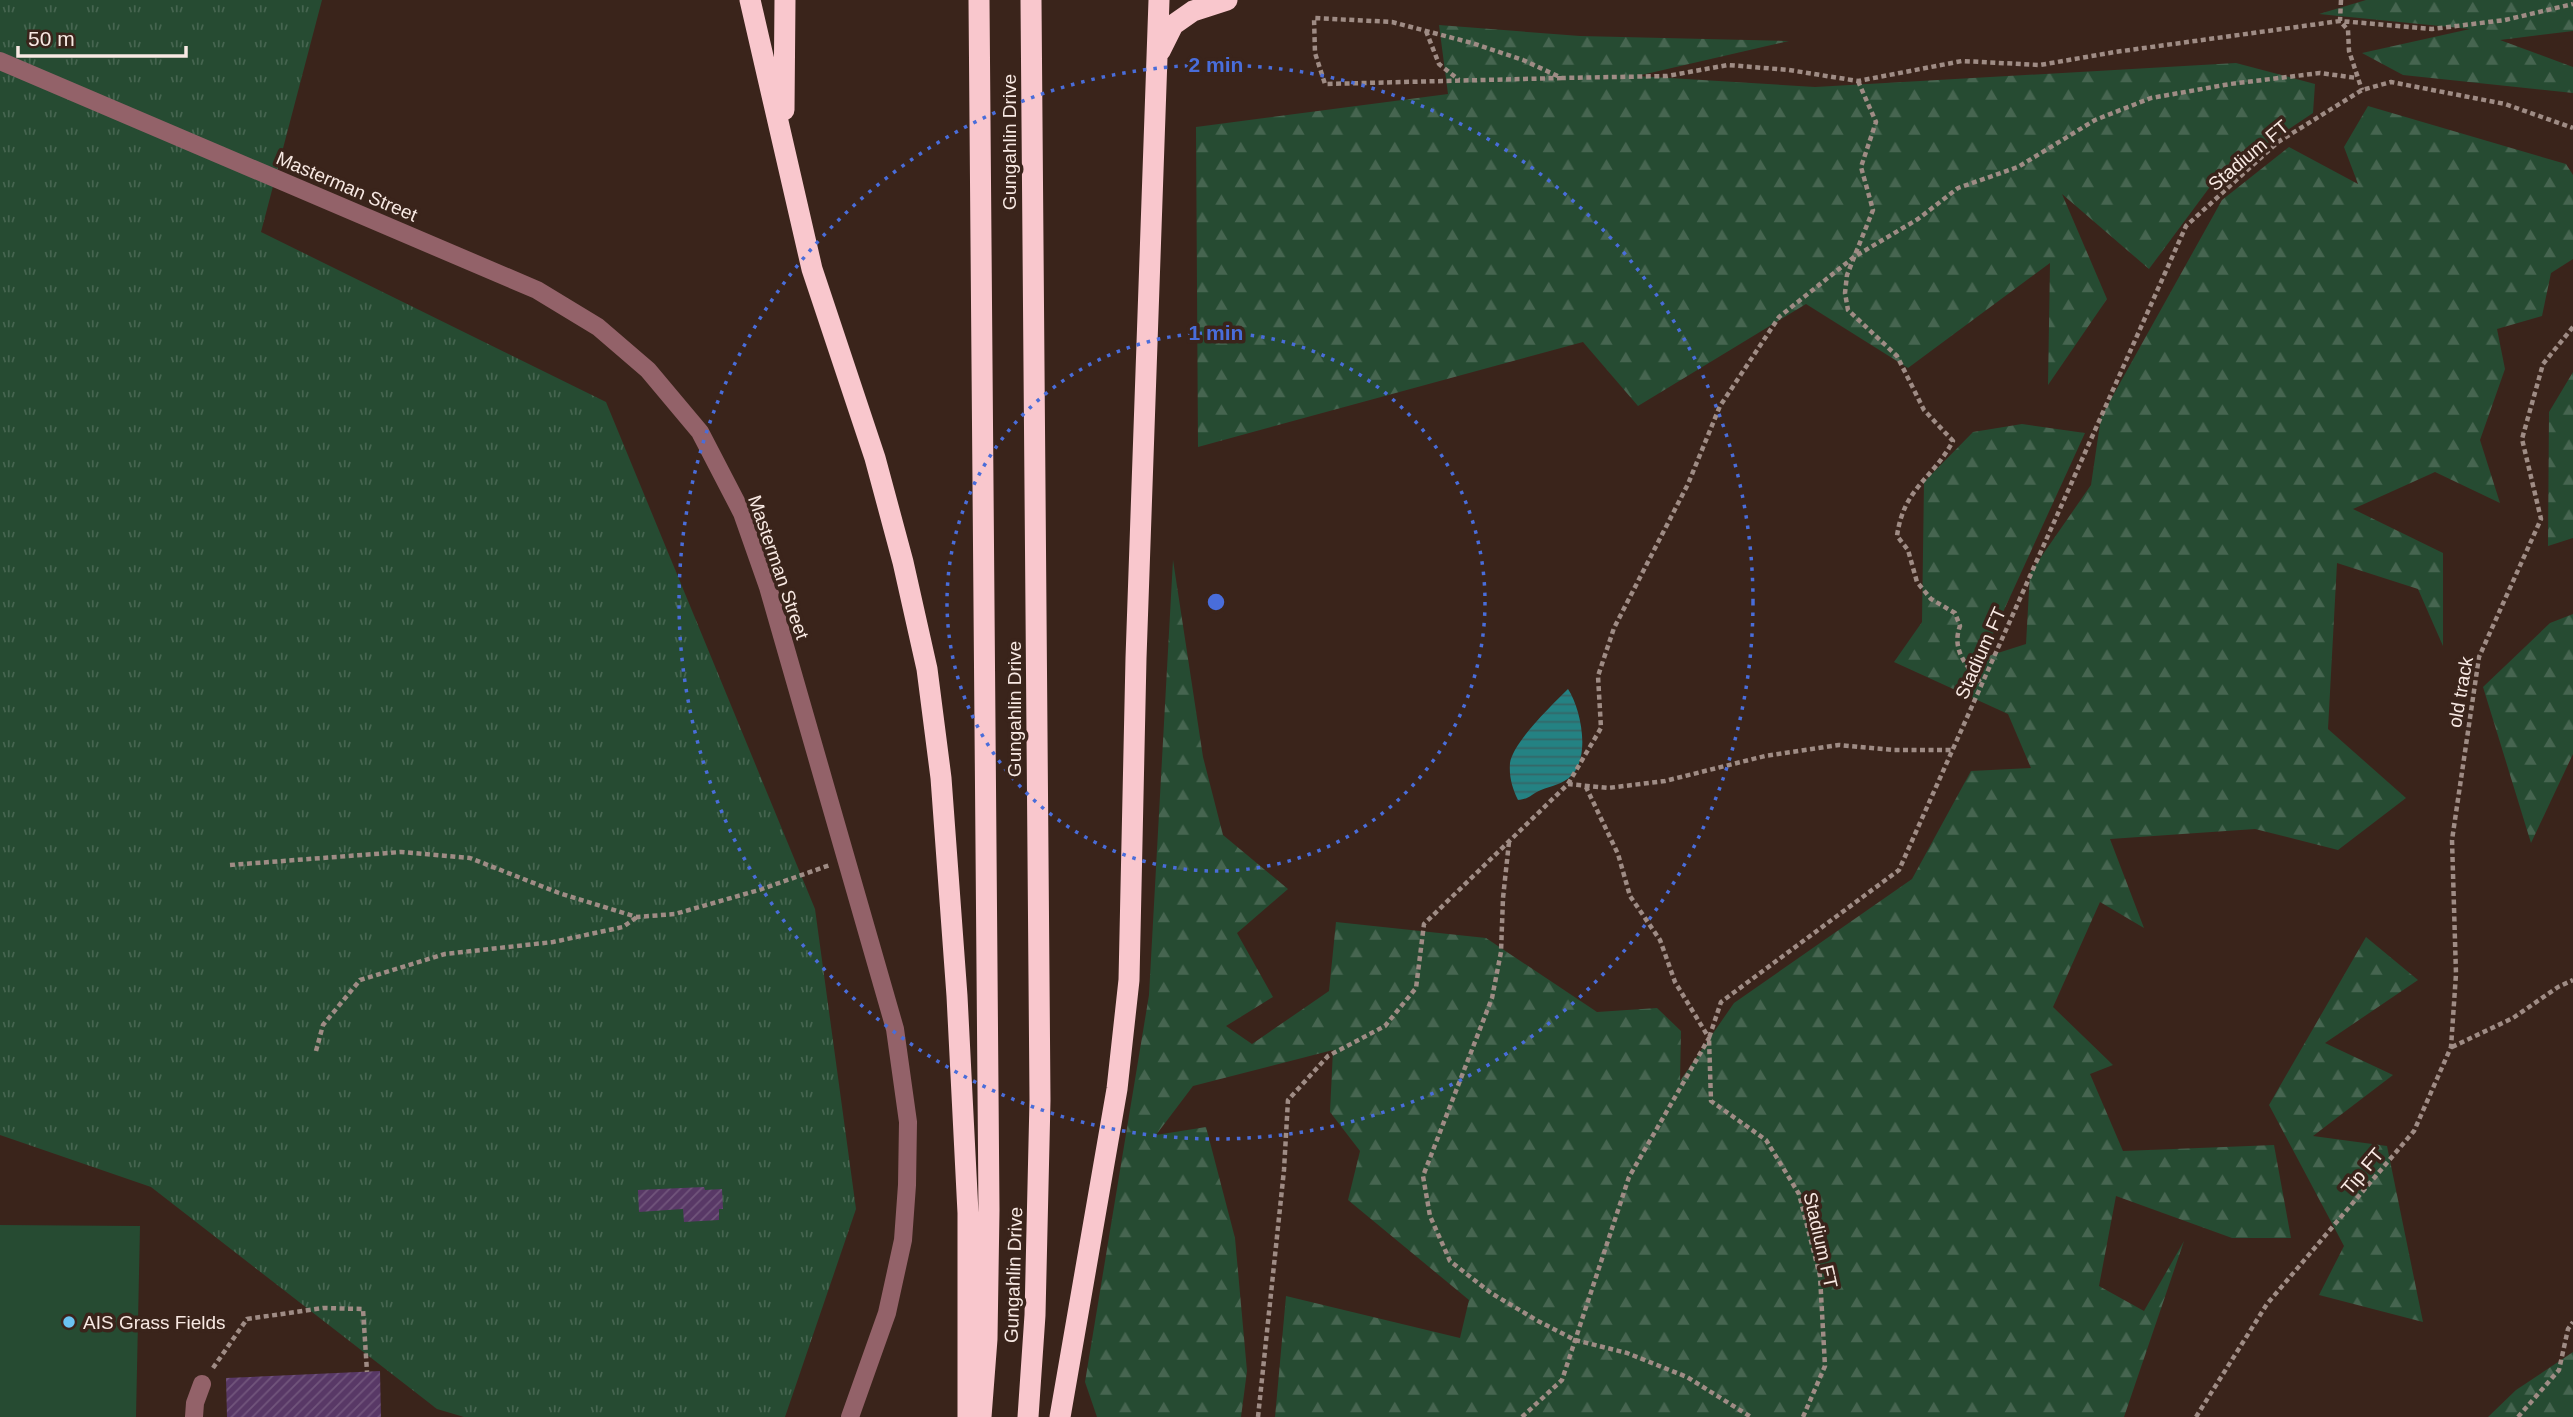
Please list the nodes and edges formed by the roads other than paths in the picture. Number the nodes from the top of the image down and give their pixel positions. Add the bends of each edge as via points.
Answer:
1 (750, 0) edge
2 (785, 0) edge
3 (979, 0) edge
4 (1031, 0) edge
5 (1159, 0) edge
6 (1227, 0) edge
7 (1157, 57) junction
8 (0, 61) edge
9 (784, 150) junction
10 (202, 1384) road end
11 (194, 1417) edge
12 (850, 1417) edge
13 (968, 1417) edge
14 (981, 1417) edge
15 (1028, 1417) edge
16 (1060, 1417) edge

1 - 9 highway
2 - 9 highway
3 - 14 highway, Gungahlin Drive via 989,1210
4 - 15 highway, Gungahlin Drive via 1040,1100
5 - 7 highway
6 - 7 highway via 1193,11 1173,25
7 - 16 highway via 1129,980 1117,1089
8 - 12 street, Masterman Street via 537,290 598,327 648,370 700,432 742,513 768,587 895,1029 908,1122 903,1240 887,1313
9 - 13 highway via 812,269 875,458 927,669 942,778 957,996 968,1213
10 - 11 street

